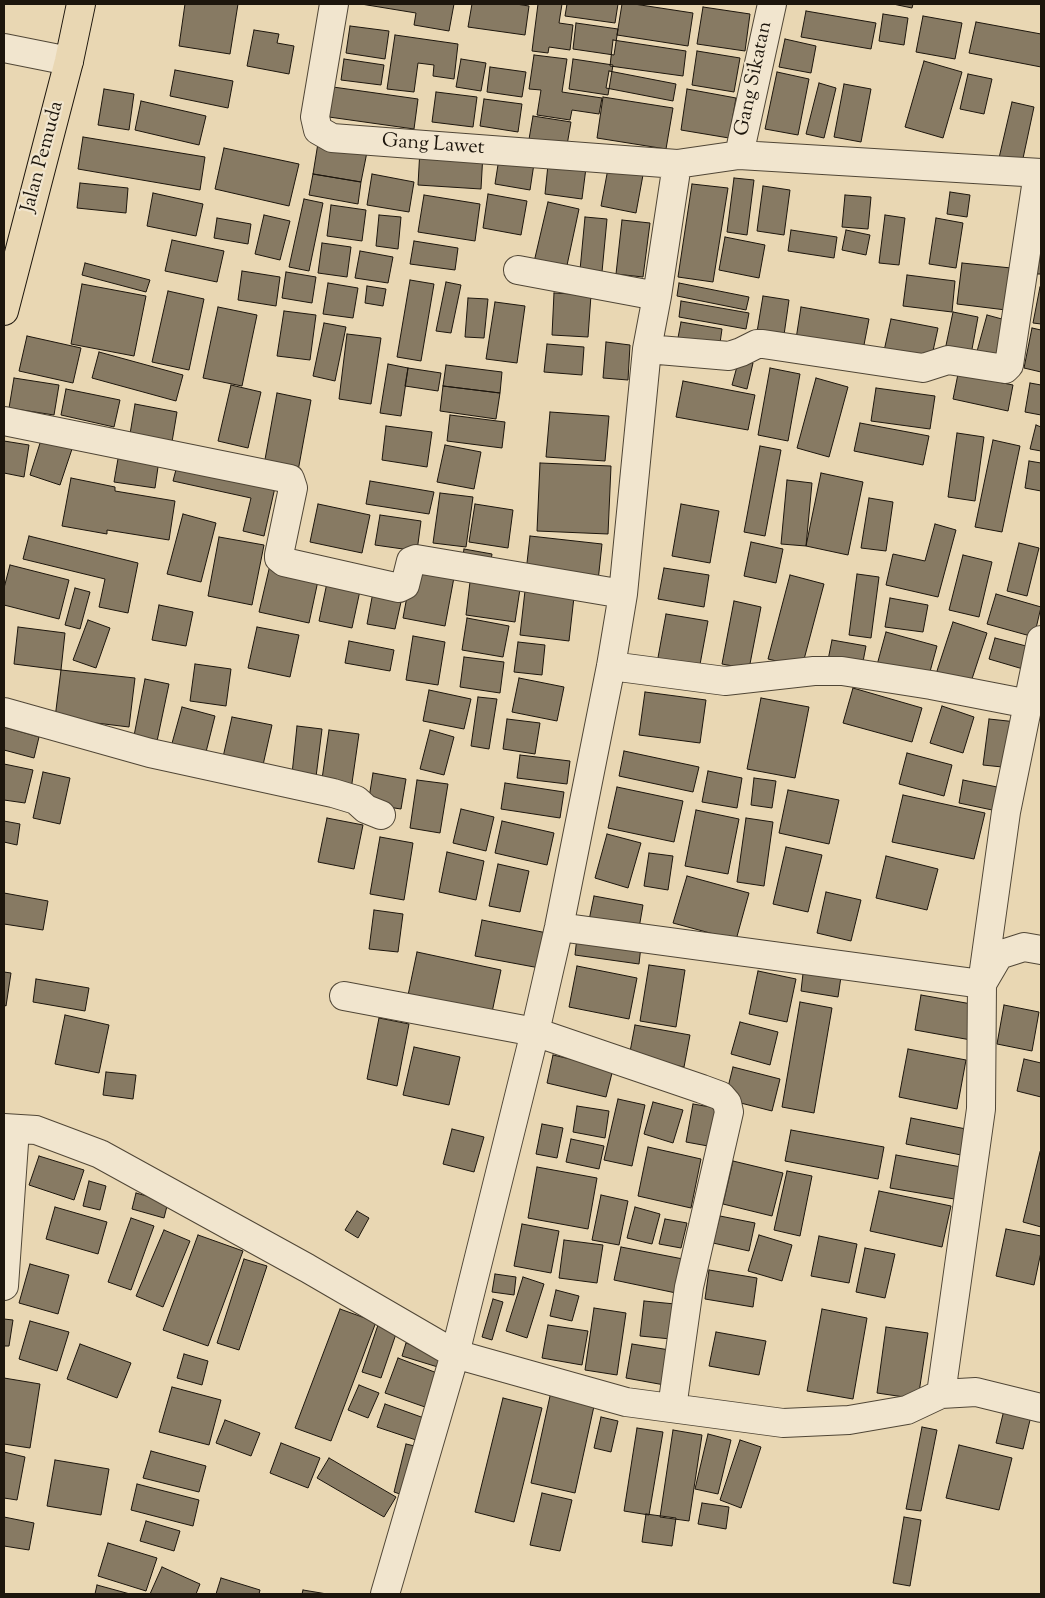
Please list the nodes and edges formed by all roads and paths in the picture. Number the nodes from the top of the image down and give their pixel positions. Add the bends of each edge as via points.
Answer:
1 (81, 4) edge
2 (334, 4) edge
3 (772, 4) edge
4 (4, 48) edge
5 (69, 61) junction
6 (739, 155) junction
7 (678, 164) junction
8 (1040, 173) edge
9 (518, 270) dead end
10 (657, 296) junction
11 (4, 311) edge
12 (647, 348) junction
13 (4, 421) edge
14 (623, 594) junction
15 (1041, 640) edge
16 (611, 666) junction
17 (1029, 704) junction
18 (4, 712) edge
19 (381, 815) dead end
20 (559, 927) junction
21 (1041, 950) edge
22 (982, 984) junction
23 (344, 996) dead end
24 (535, 1032) junction
25 (10, 1128) edge
26 (4, 1286) edge
27 (455, 1354) junction
28 (941, 1394) junction
29 (672, 1408) junction
30 (1041, 1408) edge
31 (385, 1594) edge

1 - 5 main road, Jalan Pemuda
2 - 7 street, Gang Lawet via 315,117 318,130 332,138
3 - 6 street, Gang Sikatan
4 - 5 street
5 - 11 main road, Jalan Pemuda
6 - 7 street, Gang Lawet
6 - 8 street, Gang Lawet
7 - 10 street
8 - 12 street via 1009,365 1005,369 948,360 923,368 763,344 729,356
9 - 10 street
10 - 12 street
12 - 14 street
13 - 14 street via 290,479 293,488 279,555 284,562 399,588 405,585 411,561 416,559
14 - 16 street
15 - 17 street
16 - 17 street via 725,681 842,671
16 - 20 street
17 - 22 street via 1006,812
18 - 19 street via 150,753 356,800 366,809
20 - 22 street
20 - 24 street
21 - 22 street via 1024,947 999,955
22 - 28 street via 981,1109
23 - 24 street
24 - 27 street
24 - 29 street via 721,1096 727,1103 729,1112 689,1287
25 - 26 street
25 - 27 street via 36,1130 100,1154
27 - 29 street via 626,1402
27 - 31 street
28 - 29 street via 907,1410 840,1420 783,1423
28 - 30 street via 976,1392

